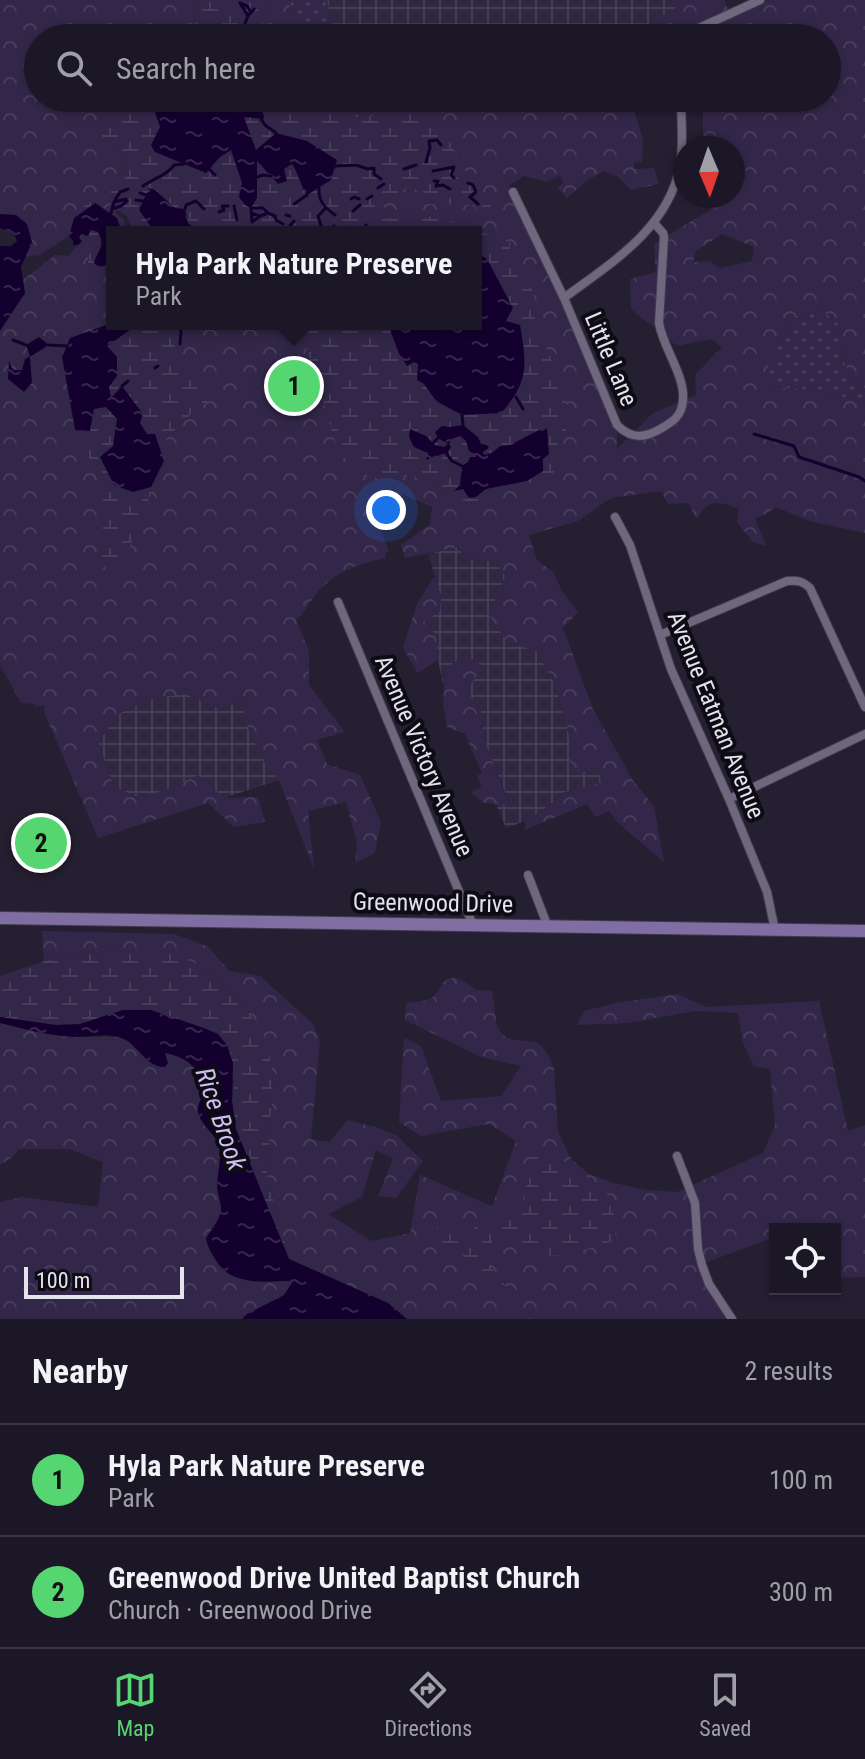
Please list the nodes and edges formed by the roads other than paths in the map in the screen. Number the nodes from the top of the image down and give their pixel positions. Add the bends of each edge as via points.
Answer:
1 (760, 0) edge
2 (706, 24) edge
3 (681, 112) edge
4 (513, 192) dead end
5 (654, 223) junction
6 (564, 298) junction
7 (615, 517) dead end
8 (338, 602) dead end
9 (660, 635) junction
10 (865, 707) edge
11 (865, 734) edge
12 (729, 799) junction
13 (528, 875) dead end
14 (0, 918) edge
15 (473, 925) junction
16 (548, 927) junction
17 (775, 930) junction
18 (865, 931) edge
19 (677, 1156) dead end
20 (732, 1319) edge

1 - 2 street
3 - 5 street via 680,166
4 - 6 street, Little Lane
5 - 6 street
5 - 6 street, Little Lane via 664,237 661,335 682,387 674,421 649,436 631,435 617,425
7 - 9 street, Avenue Eatman Avenue via 630,545
8 - 15 street, Avenue Victory Avenue
9 - 10 street via 787,581 804,582
9 - 12 street, Avenue Eatman Avenue
11 - 12 street
12 - 17 street, Avenue Eatman Avenue via 767,892
13 - 16 street
14 - 15 main road, Greenwood Drive
15 - 16 main road, Greenwood Drive
16 - 17 main road, Greenwood Drive
17 - 18 main road, Greenwood Drive
19 - 20 street via 695,1203 702,1265

